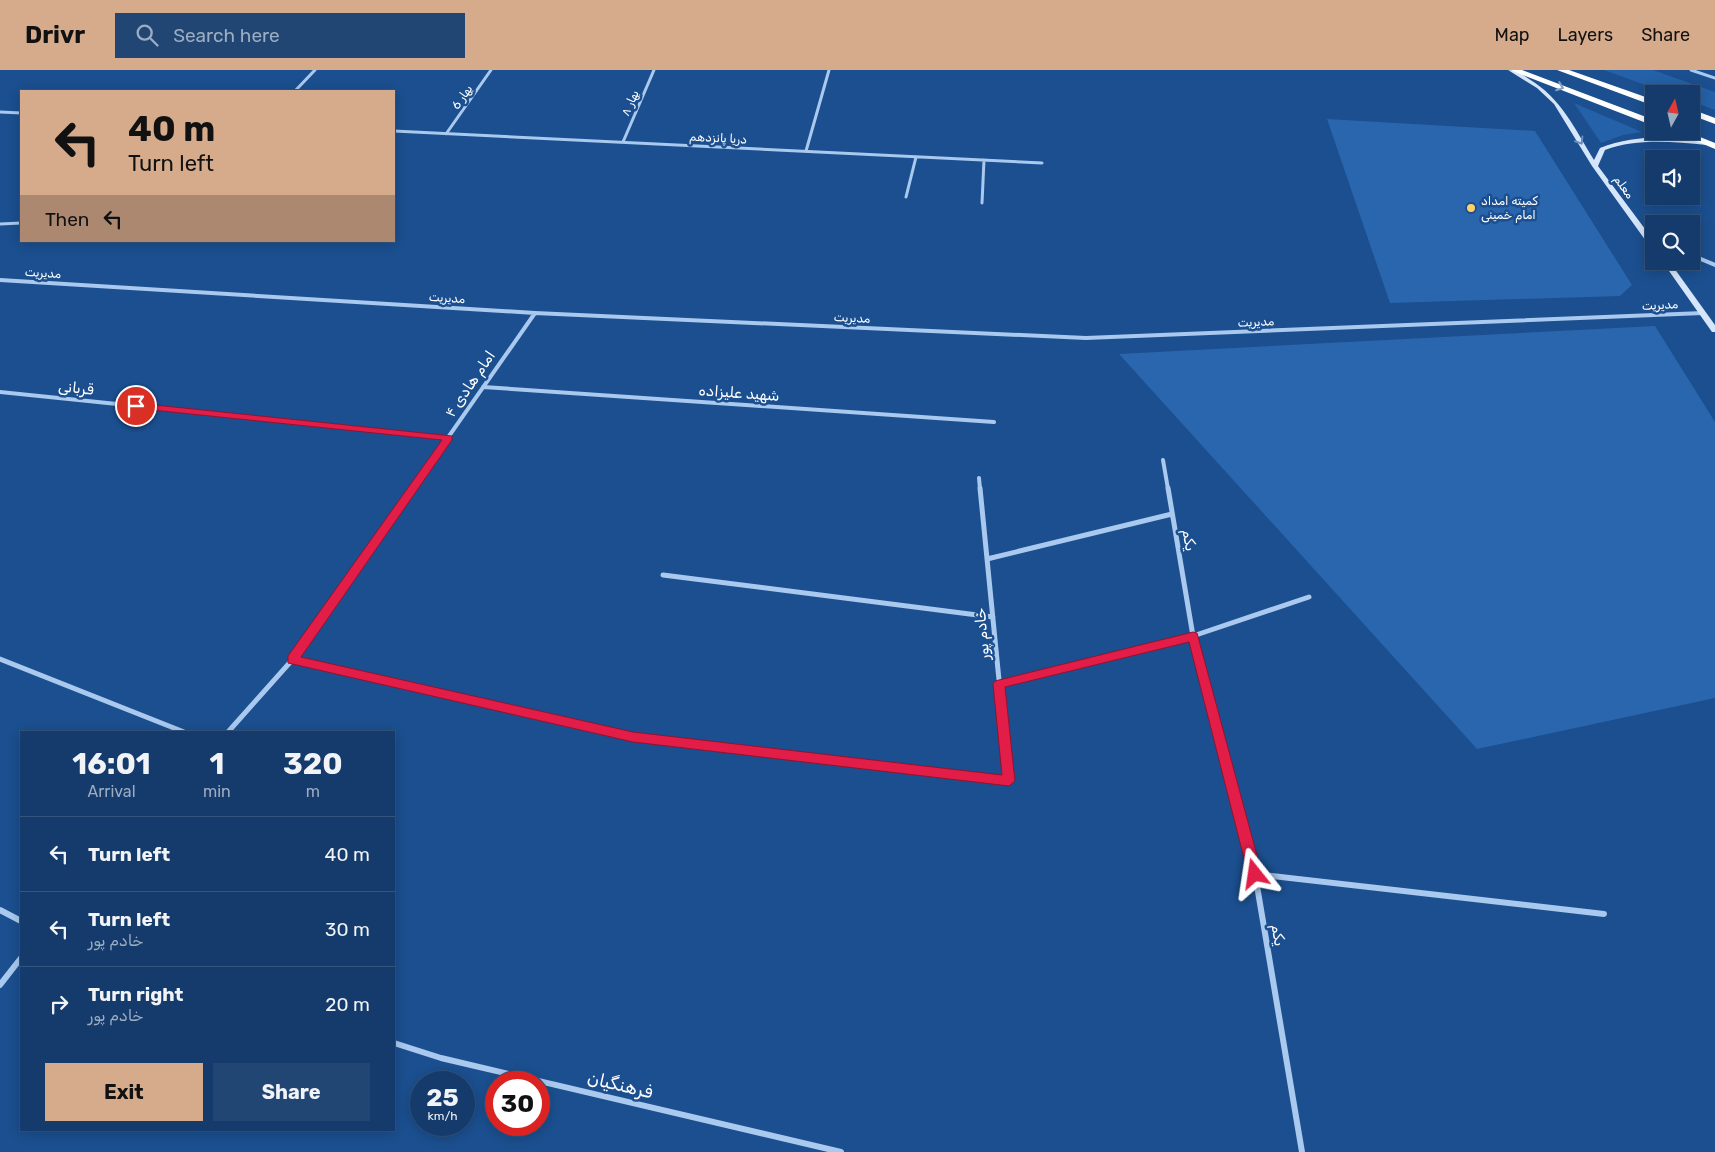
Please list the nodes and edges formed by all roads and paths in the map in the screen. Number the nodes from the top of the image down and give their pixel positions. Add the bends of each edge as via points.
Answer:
1 (315, 70) edge
2 (491, 70) edge
3 (654, 70) edge
4 (829, 70) edge
5 (1512, 70) edge
6 (1561, 70) edge
7 (1588, 70) edge
8 (1691, 70) edge
9 (1715, 78) edge
10 (296, 90) edge
11 (1645, 93) edge
12 (1645, 100) edge
13 (0, 112) edge
14 (20, 113) edge
15 (1700, 116) edge
16 (1700, 119) edge
17 (1645, 120) edge
18 (1715, 123) edge
19 (395, 131) edge
20 (446, 134) junction
21 (1698, 140) edge
22 (622, 142) junction
23 (1711, 145) edge
24 (806, 151) junction
25 (916, 157) junction
26 (984, 160) junction
27 (1042, 163) dead end
28 (1595, 166) junction
29 (906, 197) dead end
30 (982, 203) dead end
31 (0, 224) edge
32 (20, 224) edge
33 (1645, 234) edge
34 (1700, 259) edge
35 (1715, 266) edge
36 (1672, 270) edge
37 (0, 280) edge
38 (534, 313) junction
39 (1703, 313) junction
40 (1715, 330) edge
41 (483, 387) junction
42 (0, 392) edge
43 (994, 422) dead end
44 (449, 438) junction
45 (1163, 460) dead end
46 (979, 478) dead end
47 (1172, 514) junction
48 (987, 559) junction
49 (663, 575) dead end
50 (1309, 597) dead end
51 (993, 617) junction
52 (1193, 636) junction
53 (0, 659) edge
54 (293, 660) junction
55 (999, 684) junction
56 (181, 731) edge
57 (229, 731) edge
58 (1255, 874) junction
59 (0, 910) edge
60 (1604, 914) dead end
61 (20, 920) edge
62 (20, 959) edge
63 (0, 985) edge
64 (395, 1043) edge
65 (841, 1152) edge
66 (1302, 1152) edge

1 - 10 street
2 - 20 street, بهار 6
3 - 22 street, بهار ۸
4 - 24 street
5 -> 17 highway
5 -> 28 main road, معلم via 1539,87 1556,103
6 - 12 highway
7 - 11 highway
8 - 9 street
13 - 14 street
15 - 18 highway
16 - 18 highway
19 - 20 street, دریا پانزدهم
20 - 22 street, دریا پانزدهم
21 - 23 highway
22 - 24 street, دریا پانزدهم
23 - 28 main road via 1665,139 1628,141 1602,149
24 - 25 street, دریا پانزدهم
25 - 26 street, دریا پانزدهم
25 - 29 street
26 - 27 street, دریا پانزدهم
26 - 30 street
28 - 33 main road, معلم
31 - 32 street
34 - 35 street
36 - 39 main road
37 - 38 street, مدیریت
38 - 39 street, مدیریت via 1086,338
38 - 41 street, امام هادی ۴
39 - 40 main road
41 - 43 street, شهید علیزاده
41 - 44 street, امام هادی ۴
42 - 44 street, قربانی
44 - 54 street, امام هادی ۴
45 - 47 street, یکم
46 - 48 street, خادم پور
47 - 48 street
47 - 52 street, یکم
48 - 51 street, خادم پور
49 - 51 street
50 - 52 street
51 - 55 street, خادم پور
52 - 55 street
52 - 58 street, یکم
53 - 56 street
54 - 55 street, خادم پور via 633,737 1009,781
54 - 57 street, امام هادی ۴
58 - 60 street
58 - 66 street, یکم
59 - 61 street
62 - 63 street
64 - 65 street, فرهنگیان via 441,1058

